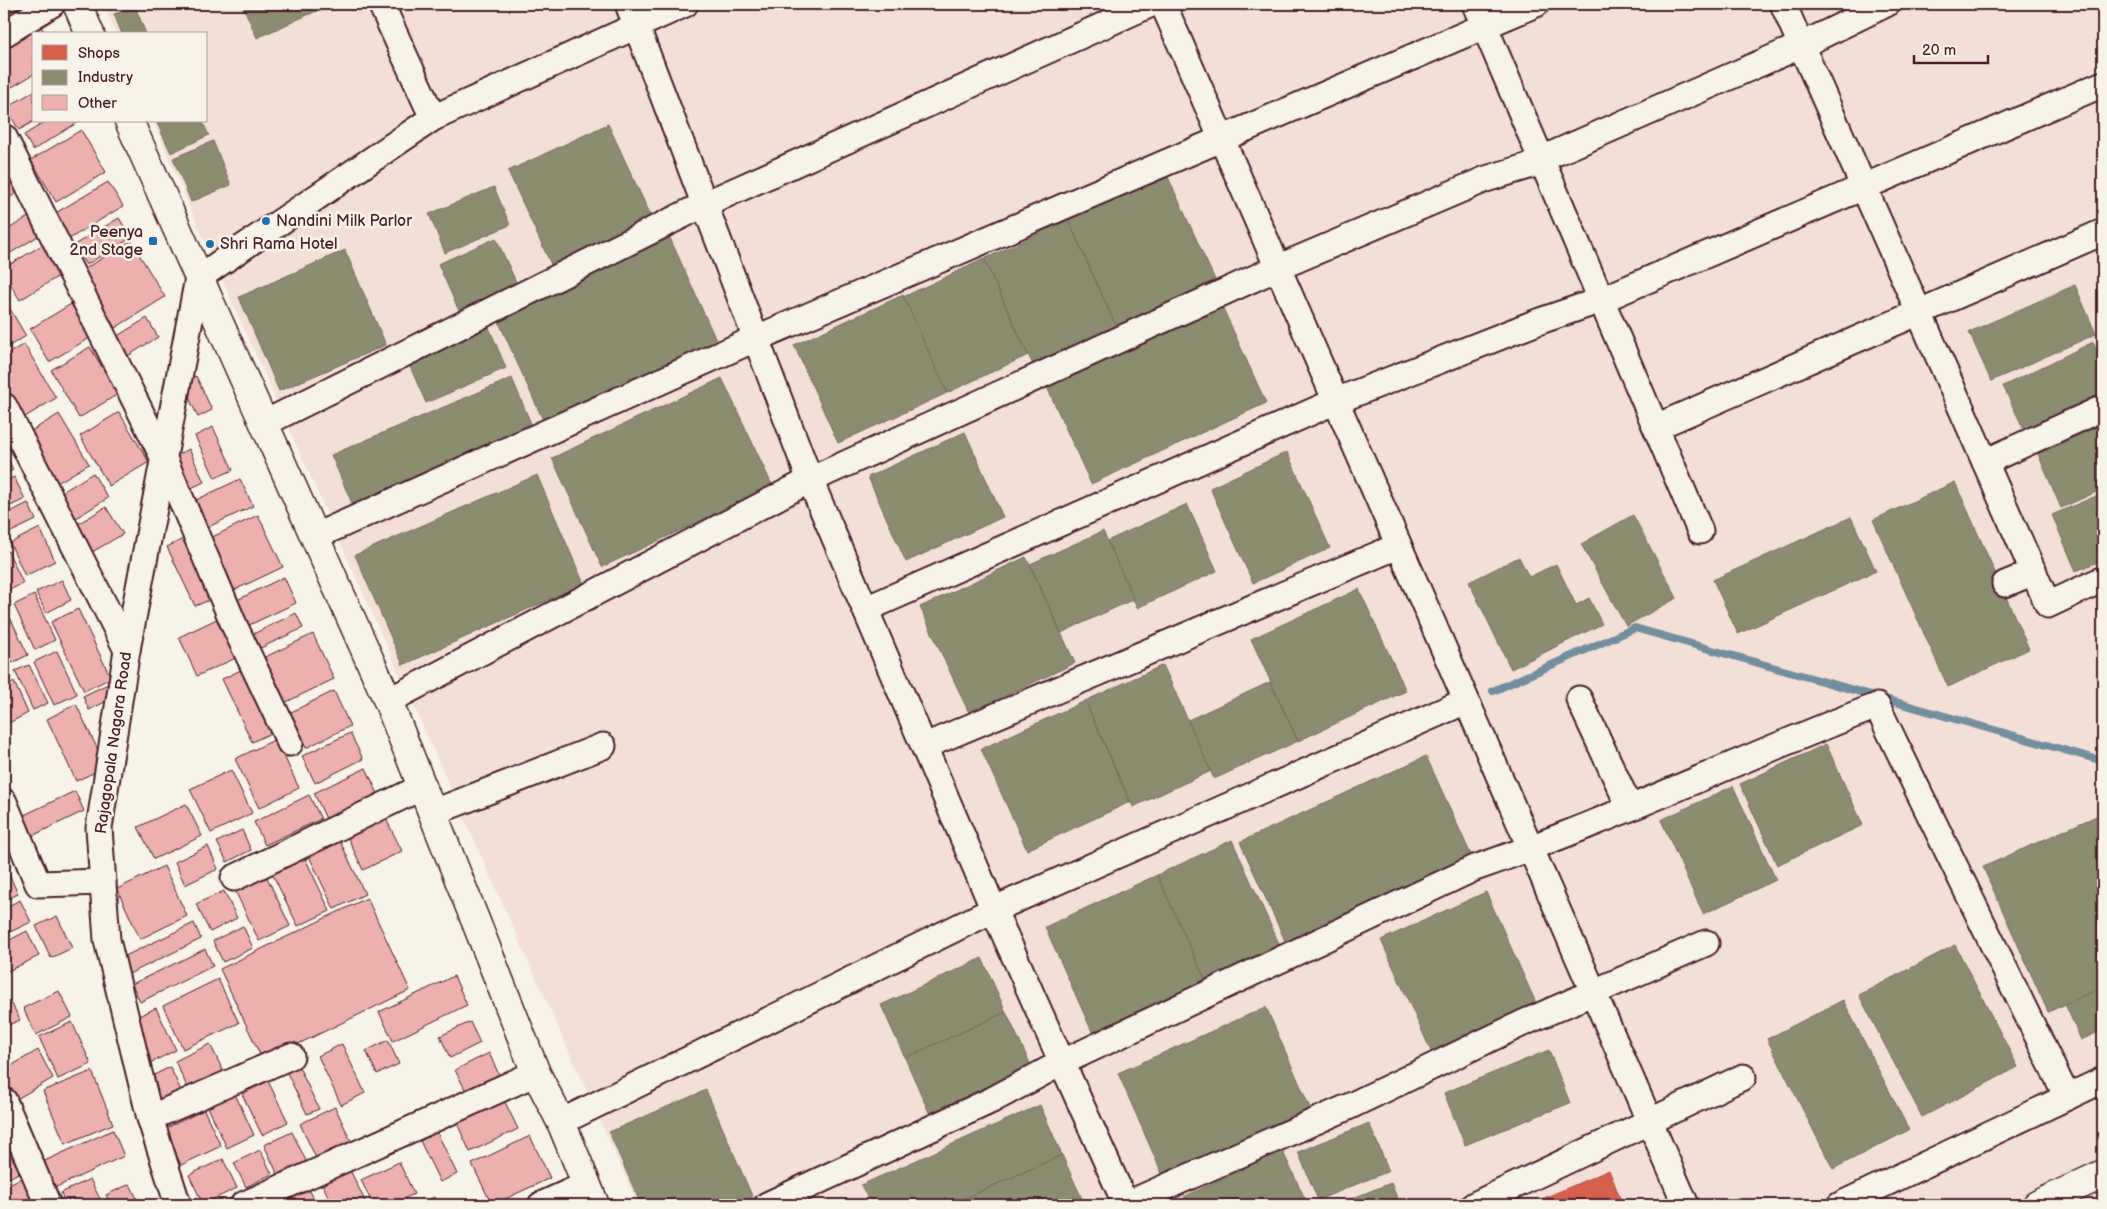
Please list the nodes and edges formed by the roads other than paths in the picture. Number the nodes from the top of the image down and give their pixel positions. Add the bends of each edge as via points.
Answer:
1 (52, 4) edge
2 (77, 4) edge
3 (381, 4) edge
4 (685, 4) edge
5 (1151, 4) edge
6 (1164, 4) edge
7 (1536, 4) edge
8 (1783, 4) edge
9 (1886, 4) edge
10 (633, 14) edge
11 (1479, 15) edge
12 (89, 32) edge
13 (4, 34) edge
14 (1802, 45) junction
15 (2103, 84) edge
16 (433, 118) junction
17 (130, 122) edge
18 (4, 137) edge
19 (1221, 137) junction
20 (1542, 162) junction
21 (1864, 187) junction
22 (705, 204) junction
23 (2103, 232) edge
24 (1277, 268) junction
25 (198, 278) junction
26 (1601, 300) junction
27 (1919, 314) junction
28 (756, 338) junction
29 (1336, 401) junction
30 (4, 406) edge
31 (2103, 408) edge
32 (265, 423) junction
33 (1656, 427) junction
34 (164, 459) junction
35 (1985, 462) junction
36 (810, 480) junction
37 (1700, 531) dead end
38 (316, 536) junction
39 (1398, 546) junction
40 (2034, 572) junction
41 (2103, 579) edge
42 (2005, 584) dead end
43 (866, 610) junction
44 (127, 650) junction
45 (1579, 699) dead end
46 (388, 701) junction
47 (1466, 702) junction
48 (290, 743) dead end
49 (603, 746) dead end
50 (924, 746) junction
51 (422, 787) junction
52 (4, 802) edge
53 (1630, 808) junction
54 (432, 814) junction
55 (1530, 849) junction
56 (234, 878) dead end
57 (103, 882) junction
58 (995, 909) junction
59 (1706, 943) dead end
60 (1593, 992) junction
61 (291, 1056) dead end
62 (1063, 1062) junction
63 (536, 1073) junction
64 (1743, 1077) dead end
65 (2103, 1080) edge
66 (2067, 1097) junction
67 (4, 1101) edge
68 (150, 1118) junction
69 (1649, 1120) junction
70 (561, 1122) junction
71 (2101, 1181) edge
72 (591, 1195) edge
73 (48, 1205) edge
74 (178, 1205) edge
75 (243, 1205) edge
76 (541, 1205) edge
77 (767, 1205) edge
78 (1126, 1205) edge
79 (1474, 1205) edge
80 (1686, 1205) edge
81 (1840, 1205) edge
82 (2037, 1205) edge

1 - 13 street
2 - 12 main road
3 - 16 street
4 - 10 street
5 - 22 street
6 - 19 street
7 - 11 street
8 - 14 street
9 - 14 street
10 - 16 street
10 - 22 street
11 - 19 street
11 - 20 street
14 - 20 street via 1544,158
14 - 21 street
15 - 21 street
16 - 25 street
17 - 25 main road
18 - 34 street
19 - 24 street
19 - 28 street
20 - 24 street via 1486,179
20 - 26 street
21 - 26 street
21 - 27 street
22 - 28 street
22 - 32 street
23 - 27 street
24 - 29 street
24 - 36 street
25 - 32 main road
25 - 34 street, Rajagopala Nagara Road
26 - 29 street
26 - 33 street
27 - 33 street
27 - 35 street
28 - 36 street
28 - 38 street
29 - 39 street
29 - 43 street
30 - 44 street
31 - 35 street
32 - 38 main road
33 - 37 street
34 - 44 street, Rajagopala Nagara Road
34 - 48 street via 234,627
35 - 40 street
36 - 43 street
36 - 46 street
38 - 46 main road
39 - 47 street
39 - 50 street
40 - 41 street via 2048,605
40 - 42 street
43 - 50 street
44 - 57 street, Rajagopala Nagara Road via 99,828
45 - 53 street
46 - 51 main road
47 - 55 street
47 - 58 street
49 - 54 street
50 - 58 street
51 - 54 main road
51 - 56 street
52 - 57 street via 38,884
53 - 55 street
53 - 66 street via 1877,706
54 - 63 main road
55 - 60 street
55 - 62 street via 1474,868
57 - 68 street, Rajagopala Nagara Road via 107,940
58 - 62 street
58 - 70 street
59 - 60 street
60 - 69 street
60 - 78 street
61 - 68 street
62 - 77 street via 992,1100
62 - 78 street
63 - 70 main road
63 - 75 street
64 - 69 street
65 - 66 street
66 - 81 street
67 - 73 street
68 - 74 street, Rajagopala Nagara Road
69 - 79 street
69 - 80 street
70 - 72 main road
71 - 82 main road
72 - 76 street

